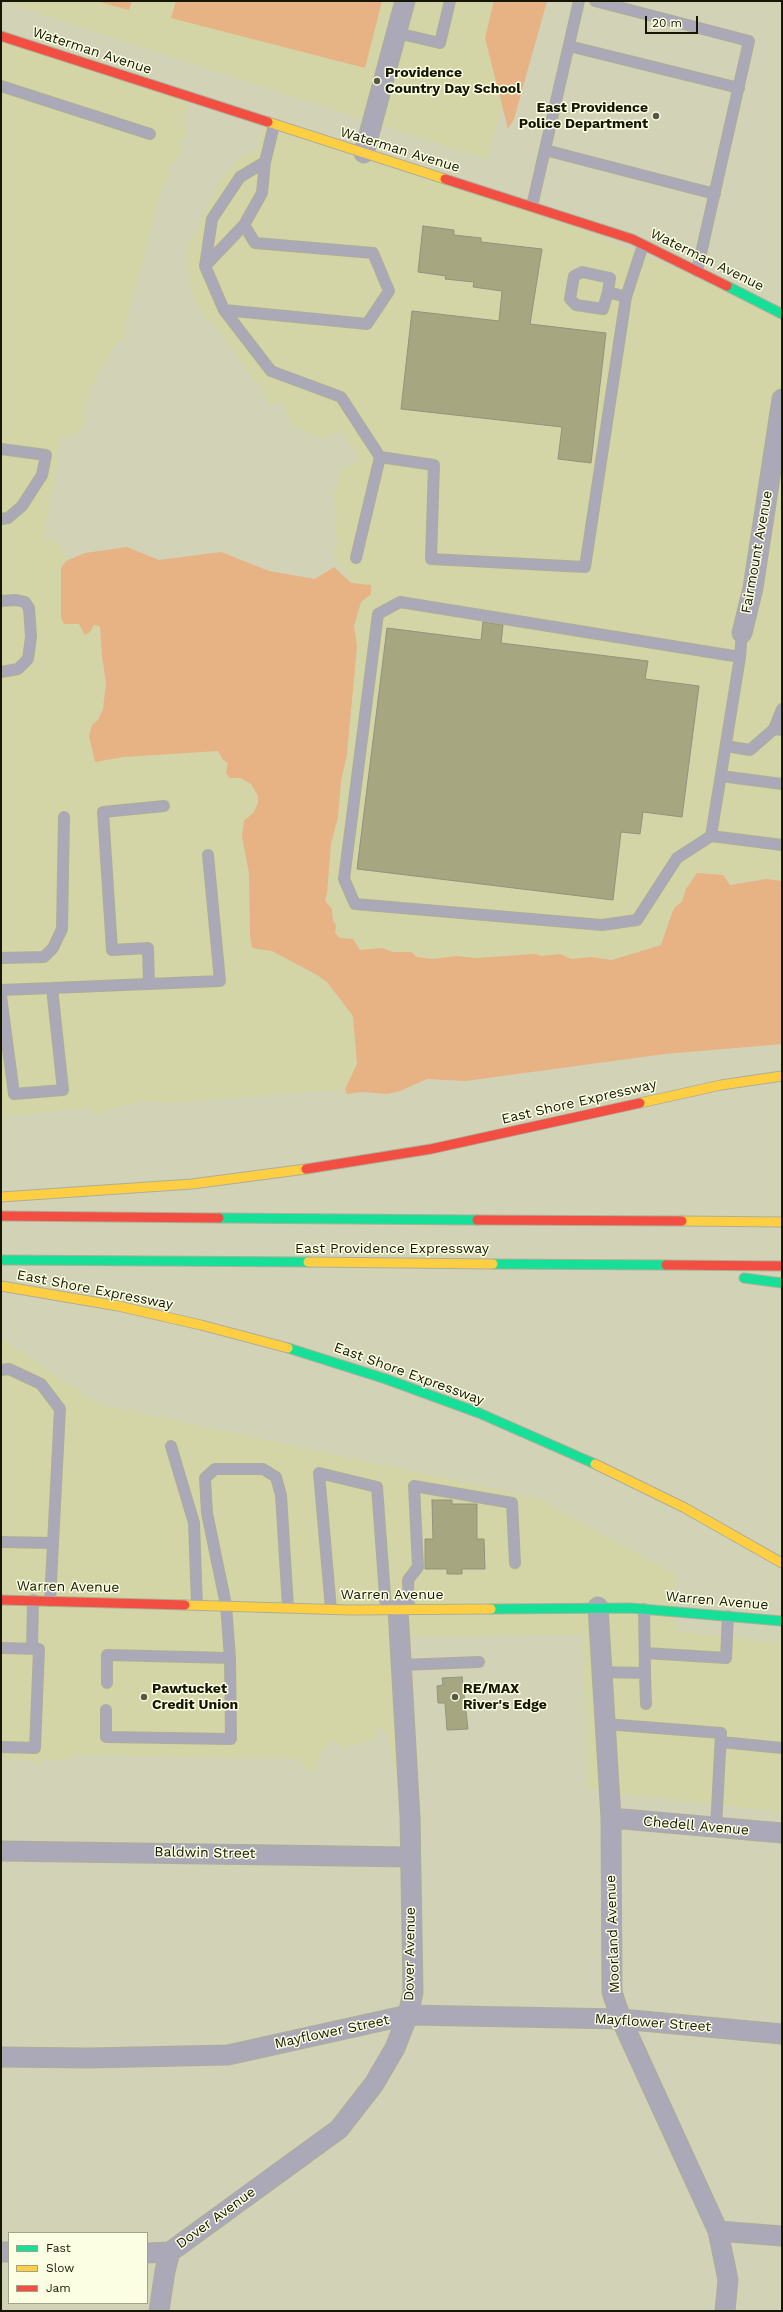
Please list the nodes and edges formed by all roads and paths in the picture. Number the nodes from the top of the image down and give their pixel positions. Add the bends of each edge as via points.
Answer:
1 (406, 1) edge
2 (450, 1) edge
3 (579, 1) edge
4 (595, 1) edge
5 (397, 33) junction
6 (1, 36) edge
7 (569, 46) junction
8 (1, 86) edge
9 (738, 88) junction
10 (274, 125) junction
11 (150, 134) dead end
12 (545, 150) junction
13 (364, 153) junction
14 (265, 162) junction
15 (715, 194) junction
16 (532, 206) junction
17 (244, 225) junction
18 (643, 244) junction
19 (205, 266) junction
20 (697, 271) junction
21 (608, 292) junction
22 (626, 297) junction
23 (224, 310) junction
24 (782, 314) edge
25 (782, 399) edge
26 (1, 449) edge
27 (380, 457) junction
28 (1, 519) edge
29 (356, 558) dead end
30 (1, 601) edge
31 (742, 633) joint
32 (740, 657) junction
33 (1, 672) edge
34 (782, 709) edge
35 (778, 730) edge
36 (726, 746) junction
37 (721, 776) junction
38 (782, 784) edge
39 (164, 806) dead end
40 (64, 817) dead end
41 (711, 836) junction
42 (782, 845) edge
43 (208, 855) dead end
44 (1, 958) edge
45 (149, 983) junction
46 (52, 988) junction
47 (1, 990) edge
48 (1, 996) edge
49 (782, 1076) edge
50 (1, 1197) edge
51 (1, 1216) edge
52 (782, 1222) edge
53 (1, 1260) edge
54 (653, 1265) junction
55 (782, 1266) edge
56 (782, 1283) edge
57 (1, 1286) edge
58 (1, 1370) edge
59 (171, 1446) dead end
60 (1, 1542) edge
61 (53, 1543) junction
62 (515, 1563) dead end
63 (782, 1563) edge
64 (1, 1600) edge
65 (33, 1600) junction
66 (50, 1601) junction
67 (197, 1605) junction
68 (226, 1605) junction
69 (598, 1607) junction
70 (288, 1608) junction
71 (331, 1609) junction
72 (398, 1609) junction
73 (644, 1609) junction
74 (728, 1616) junction
75 (782, 1621) edge
76 (1, 1648) edge
77 (32, 1649) junction
78 (645, 1653) junction
79 (230, 1658) junction
80 (479, 1662) dead end
81 (402, 1665) junction
82 (602, 1672) junction
83 (645, 1673) junction
84 (106, 1683) dead end
85 (646, 1704) dead end
86 (106, 1710) dead end
87 (605, 1724) junction
88 (721, 1742) junction
89 (1, 1747) edge
90 (782, 1748) edge
91 (611, 1818) junction
92 (716, 1828) junction
93 (782, 1834) edge
94 (1, 1851) edge
95 (410, 1857) junction
96 (408, 2015) junction
97 (621, 2018) junction
98 (782, 2034) edge
99 (1, 2057) edge
100 (718, 2231) junction
101 (782, 2236) edge
102 (170, 2252) junction
103 (148, 2253) edge
104 (159, 2311) edge
105 (725, 2311) edge

1 - 5 street
2 - 5 lane via 440,43
3 - 7 lane
4 - 9 lane via 749,41
5 - 13 street
6 - 10 main road, Waterman Avenue
7 - 9 lane
7 - 12 lane
8 - 11 lane
9 - 15 lane
10 - 13 main road, Waterman Avenue
10 - 14 lane
12 - 15 lane
12 - 16 lane
13 - 16 main road, Waterman Avenue
14 - 17 lane via 262,194
14 - 19 lane via 240,176 212,219
15 - 20 lane
16 - 18 main road, Waterman Avenue
17 - 19 lane
17 - 23 lane via 255,243 373,253 389,291 367,324
18 - 20 main road, Waterman Avenue
18 - 22 lane
19 - 23 lane
20 - 24 main road, Waterman Avenue
21 - 21 lane via 610,278 582,272 574,276 570,299 576,305 603,309
21 - 22 lane
22 - 27 lane via 585,567 431,559 434,464
23 - 27 lane via 271,371 341,397
25 - 31 street, Fairmount Avenue via 753,588
26 - 28 lane via 46,455 42,475 22,506 8,518
27 - 29 lane
30 - 33 lane via 25,602 29,608 31,637 28,659 18,669
31 - 32 lane
32 - 36 lane
32 - 41 lane via 400,602 378,614 344,879 355,904 602,925 637,920 677,858
34 - 35 lane
35 - 36 lane via 750,750
36 - 37 lane
37 - 38 lane
37 - 41 lane
39 - 45 lane via 103,812 112,950 148,948
40 - 44 lane via 62,929 53,948 44,957
41 - 42 lane
43 - 45 lane via 220,981
45 - 46 lane
46 - 47 lane
46 - 48 lane via 63,1090 14,1094
49 - 50 main road, East Shore Expressway via 721,1085 431,1149 284,1173 192,1184
51 - 52 main road, East Providence Expressway
53 - 54 main road, East Providence Expressway
54 - 55 main road, East Providence Expressway
54 - 56 main road
57 - 63 main road, East Shore Expressway via 118,1306 201,1325 392,1381 568,1450 685,1508
58 - 61 lane via 9,1369 41,1384 60,1408
59 - 67 lane via 194,1524
60 - 61 lane
61 - 66 lane
62 - 72 lane via 512,1503 414,1486 418,1567 408,1580
64 - 65 main road, Warren Avenue
65 - 66 main road, Warren Avenue
65 - 77 lane
66 - 67 main road, Warren Avenue
67 - 68 main road, Warren Avenue
68 - 70 main road, Warren Avenue
68 - 70 lane via 207,1513 205,1478 215,1469 263,1469 276,1477 281,1494
68 - 79 lane
69 - 72 main road, Warren Avenue
69 - 73 main road, Warren Avenue
69 - 82 street, Moorland Avenue
70 - 71 main road, Warren Avenue
71 - 72 main road, Warren Avenue
71 - 72 lane via 319,1473 377,1487
72 - 81 street, Dover Avenue
73 - 74 main road, Warren Avenue
73 - 78 lane
74 - 75 main road, Warren Avenue
74 - 78 lane via 726,1658
76 - 77 lane
77 - 89 lane via 39,1649 35,1748
78 - 83 lane
79 - 84 lane via 106,1655
79 - 86 lane via 231,1738 106,1737
80 - 81 lane
81 - 95 street, Dover Avenue
82 - 83 lane
82 - 87 street, Moorland Avenue
83 - 85 lane
87 - 88 lane via 721,1733
87 - 91 street, Moorland Avenue
88 - 90 lane
88 - 92 lane
91 - 92 street, Chedell Avenue
91 - 97 street, Moorland Avenue via 612,1992
92 - 93 street, Chedell Avenue
94 - 95 street, Baldwin Street
95 - 96 street, Dover Avenue via 413,1992
96 - 97 street, Mayflower Street
96 - 99 street, Mayflower Street via 228,2055
96 - 102 street, Dover Avenue via 395,2048 374,2084 339,2129
97 - 98 street, Mayflower Street
97 - 100 street, Moorland Avenue
100 - 101 street
100 - 105 street, Moorland Avenue via 728,2280
102 - 103 street
102 - 104 street, Dover Avenue via 164,2271

